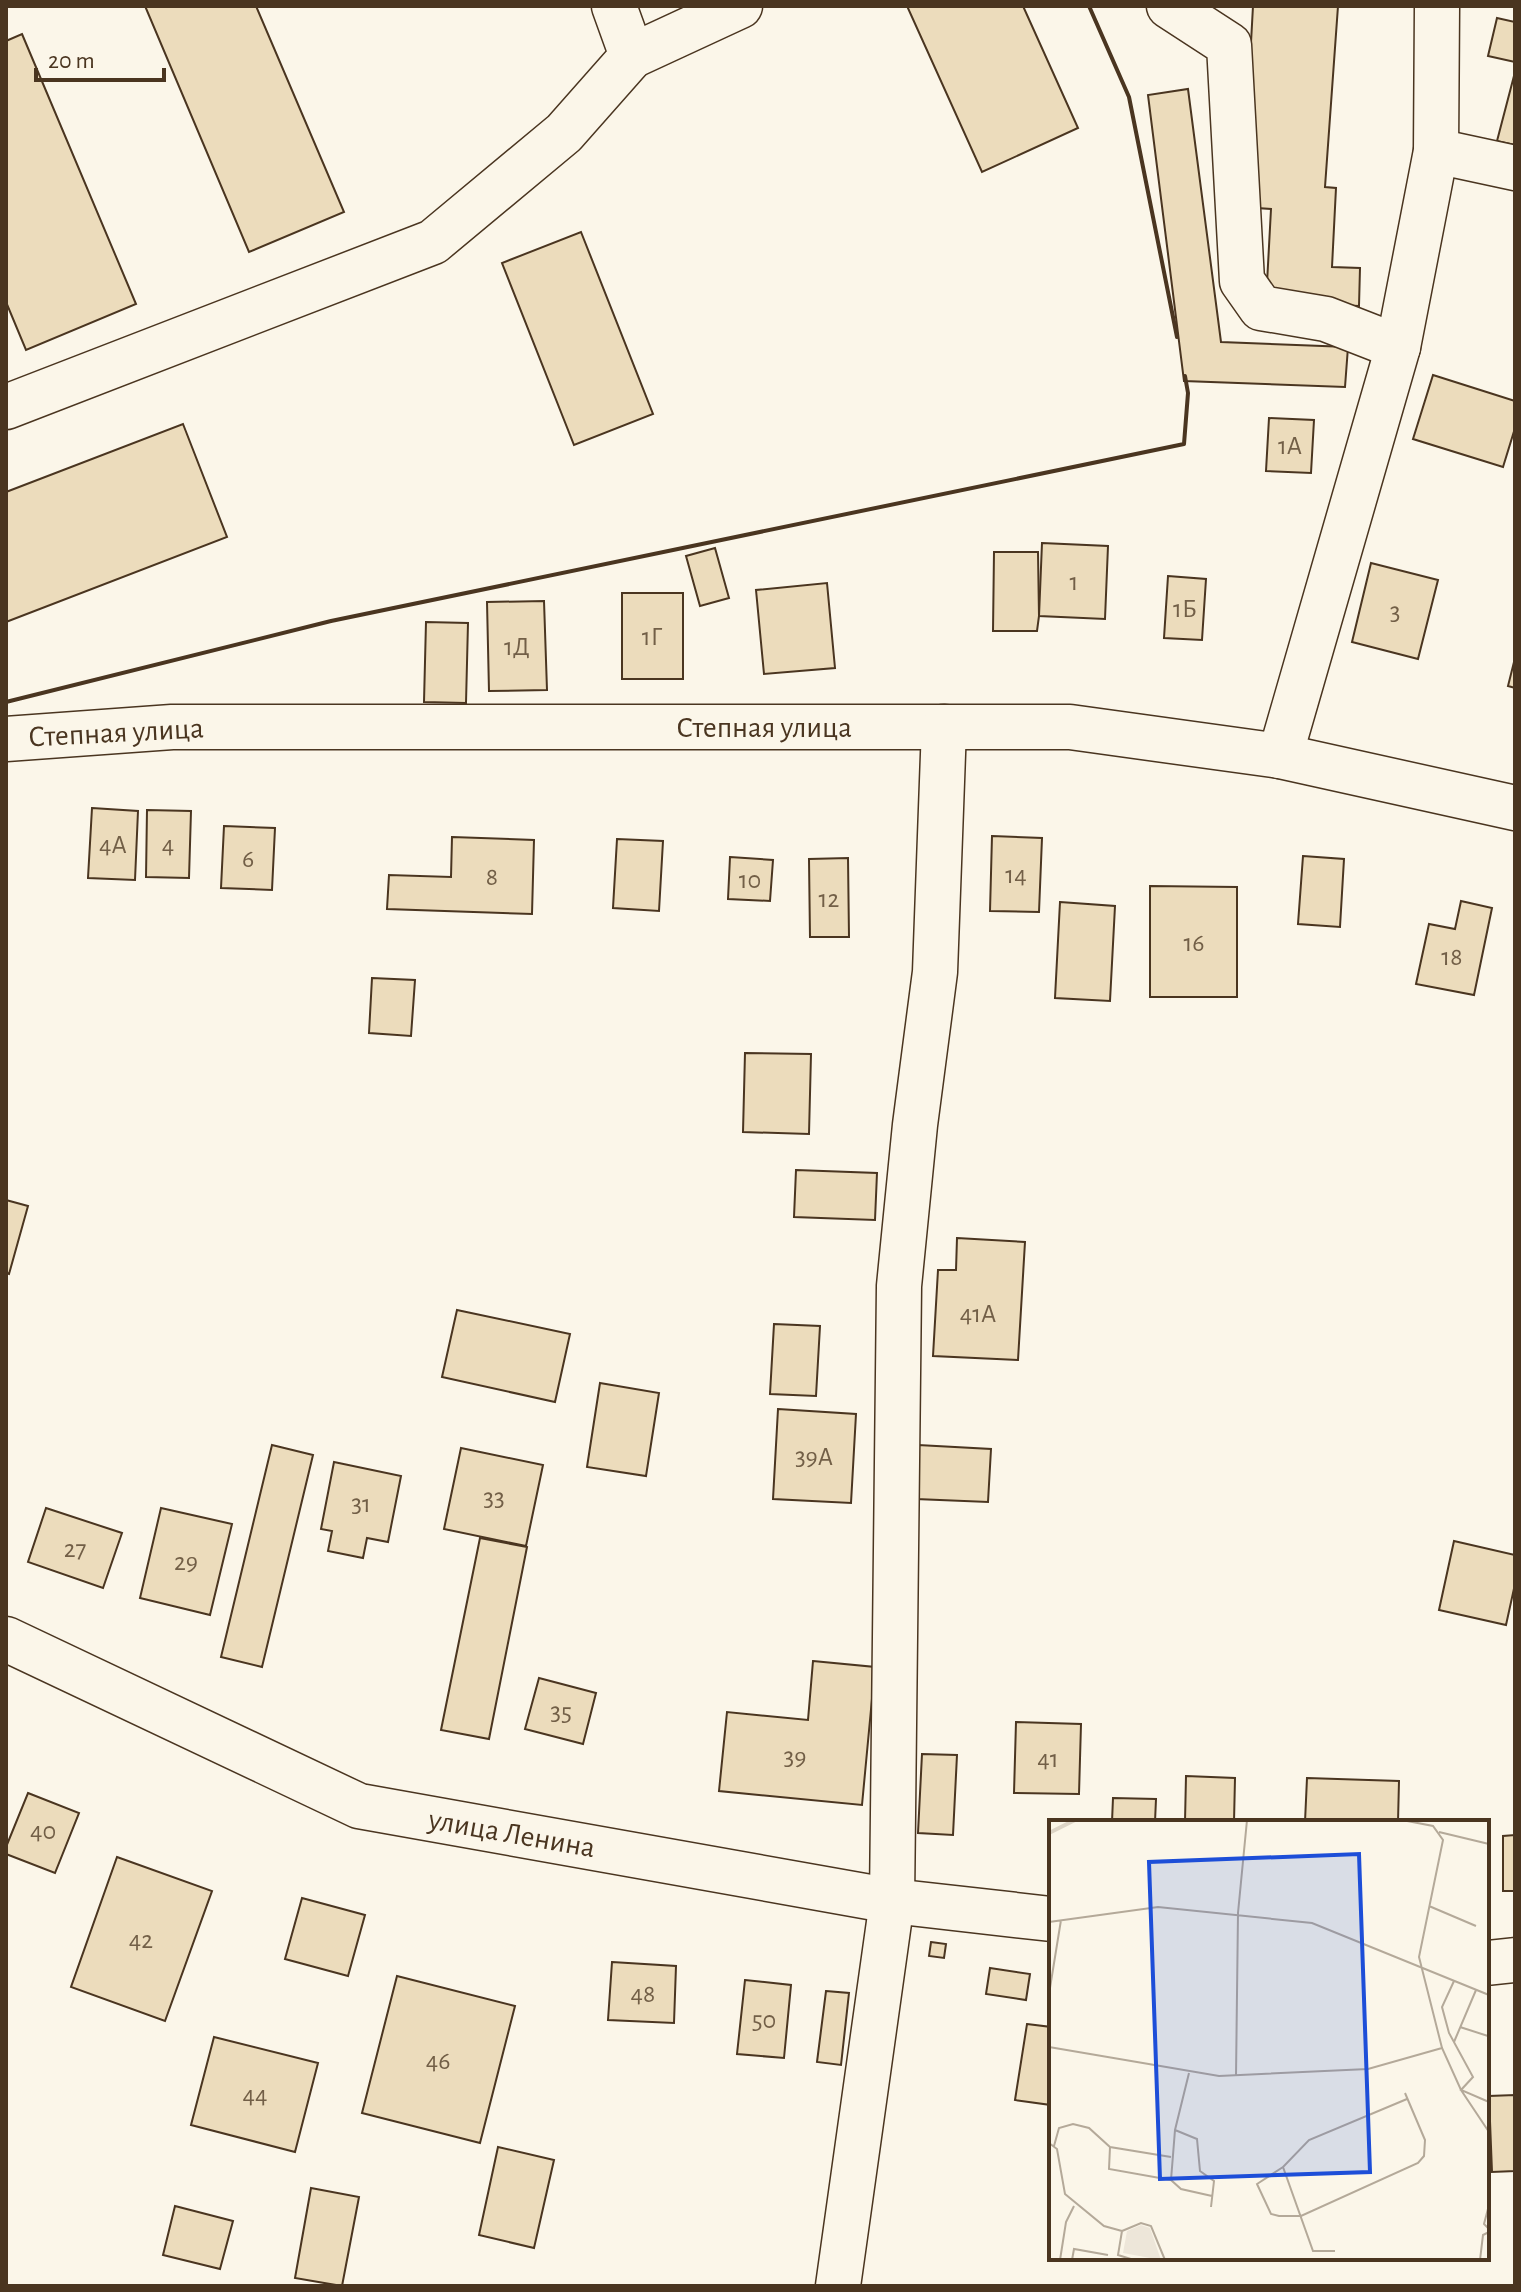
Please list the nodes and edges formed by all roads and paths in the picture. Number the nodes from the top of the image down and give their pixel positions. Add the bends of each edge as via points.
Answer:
1 (614, 6) edge
2 (740, 6) edge
3 (1169, 6) edge
4 (1437, 6) edge
5 (632, 56) junction
6 (1436, 151) junction
7 (1515, 168) edge
8 (1398, 347) junction
9 (6, 407) edge
10 (944, 727) junction
11 (6, 739) edge
12 (1280, 756) junction
13 (1515, 808) edge
14 (6, 1639) edge
15 (892, 1901) junction
16 (1049, 1919) edge
17 (1515, 1960) edge
18 (1489, 1963) edge
19 (838, 2286) edge

1 - 5 street
2 - 5 street
3 - 8 street via 1229,45 1242,281 1261,308 1326,319
4 - 6 street
5 - 9 street via 564,133 433,242
6 - 7 street
6 - 8 street
8 - 12 street
10 - 11 street, Степная улица via 172,727
10 - 12 street, Степная улица via 1070,727
10 - 15 street via 935,972 899,1286
12 - 13 street, Степная улица
14 - 15 street, улица Ленина via 359,1806
15 - 16 street, улица Ленина
15 - 19 street
17 - 18 street

